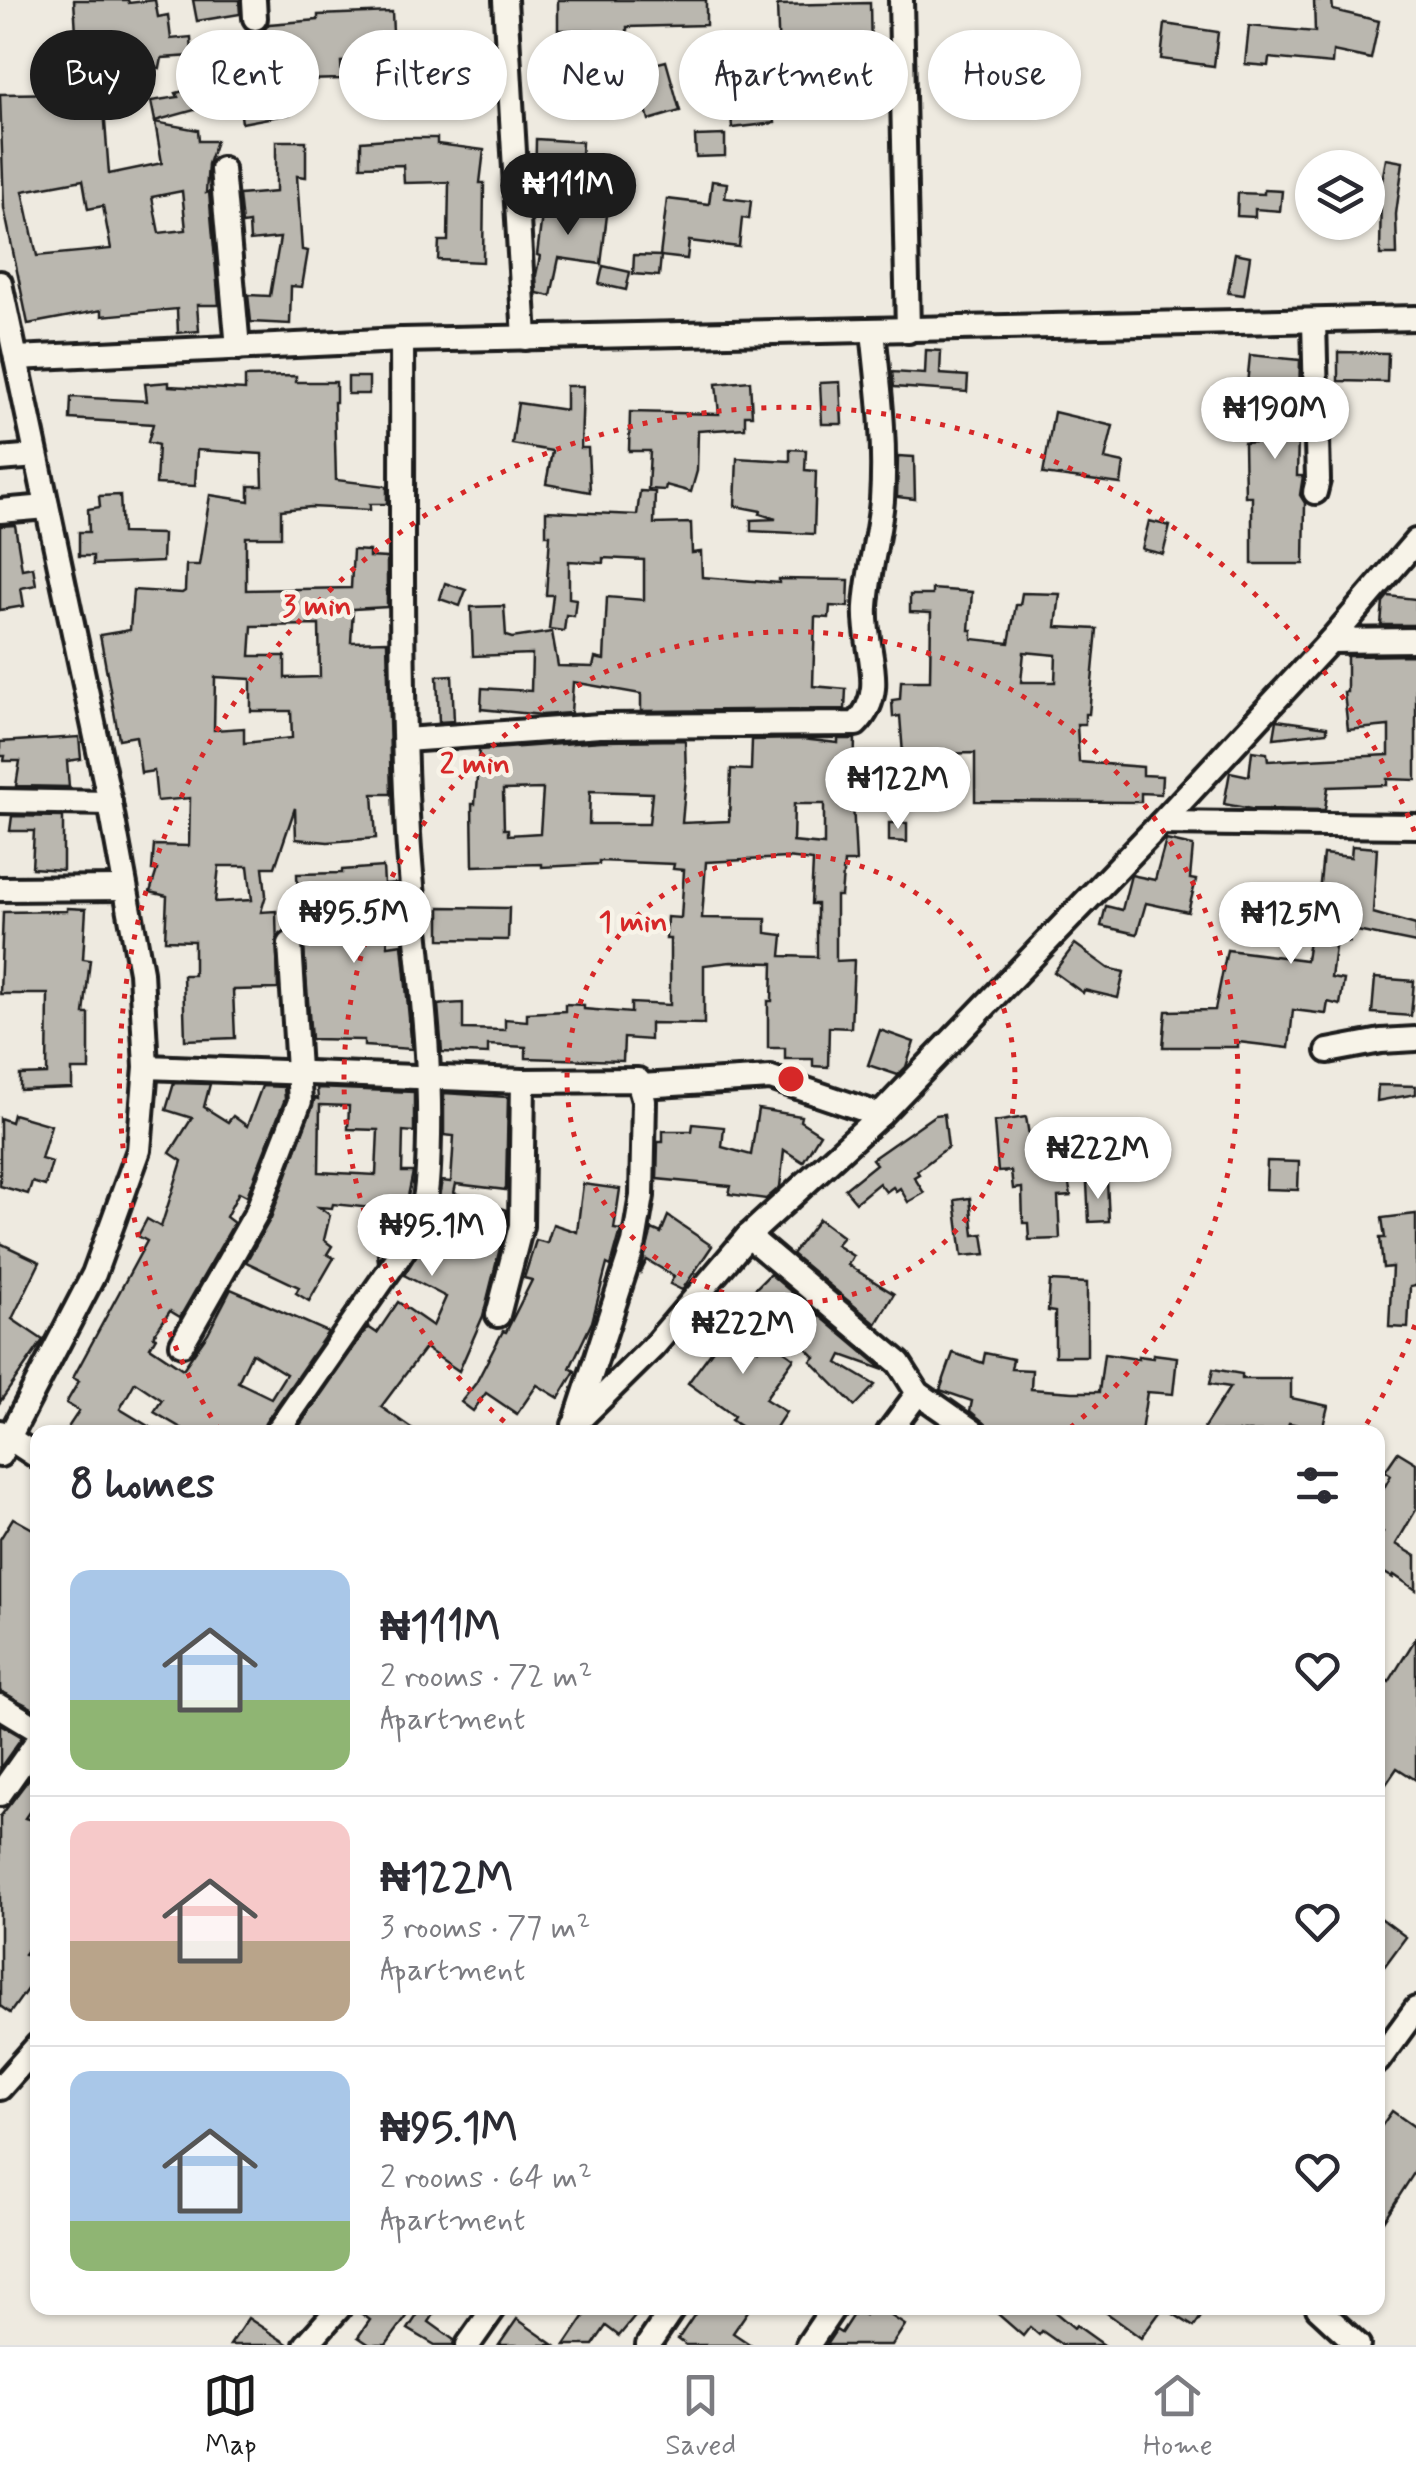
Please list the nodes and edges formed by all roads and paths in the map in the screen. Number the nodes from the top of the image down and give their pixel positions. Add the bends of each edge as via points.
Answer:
1 (505, 0) edge
2 (901, 0) edge
3 (222, 169) dead end
4 (0, 283) edge
5 (1416, 318) edge
6 (1314, 321) junction
7 (873, 331) junction
8 (908, 331) junction
9 (526, 338) junction
10 (402, 340) junction
11 (238, 348) junction
12 (16, 358) junction
13 (36, 456) junction
14 (0, 459) edge
15 (1314, 492) dead end
16 (47, 507) junction
17 (0, 511) edge
18 (1416, 542) edge
19 (1416, 640) edge
20 (1330, 641) junction
21 (405, 740) junction
22 (0, 801) edge
23 (110, 803) junction
24 (1161, 824) junction
25 (1416, 826) edge
26 (0, 888) edge
27 (124, 888) junction
28 (290, 944) dead end
29 (1416, 1040) edge
30 (1328, 1050) dead end
31 (146, 1067) junction
32 (299, 1072) junction
33 (430, 1076) junction
34 (523, 1081) junction
35 (641, 1086) junction
36 (880, 1115) junction
37 (748, 1236) junction
38 (498, 1315) dead end
39 (182, 1344) dead end
40 (918, 1394) junction
41 (282, 1425) edge
42 (574, 1425) edge
43 (576, 1425) edge
44 (894, 1425) edge
45 (964, 1425) edge
46 (3, 1442) edge
47 (30, 1454) edge
48 (0, 1706) edge
49 (30, 1724) edge
50 (30, 1751) edge
51 (0, 1794) edge
52 (1416, 2010) edge
53 (1385, 2052) edge
54 (30, 2054) edge
55 (0, 2088) edge
56 (334, 2315) edge
57 (489, 2315) edge
58 (668, 2315) edge
59 (828, 2315) edge
60 (1326, 2315) edge
61 (306, 2345) edge
62 (468, 2345) edge
63 (648, 2345) edge
64 (808, 2345) edge
65 (1358, 2345) edge

1 - 9 street
2 - 8 street
3 - 11 street
4 - 12 street
5 - 6 street
6 - 8 street
6 - 15 street
7 - 8 street
7 - 9 street
7 - 21 street via 883,424 882,502 866,608 874,688 869,711 856,724 600,726
9 - 10 street
10 - 11 street
10 - 21 street
11 - 12 street
12 - 13 street
13 - 14 street
13 - 16 street
16 - 17 street
16 - 23 street
18 - 20 street
19 - 20 street
20 - 24 street
21 - 33 street
22 - 23 street
23 - 27 street
24 - 25 street
24 - 36 street
26 - 27 street
27 - 31 street via 141,972
28 - 32 street
29 - 30 street
31 - 32 street
31 - 46 street via 138,1150 94,1274
32 - 33 street
32 - 39 street via 300,1101 257,1212
33 - 34 street
33 - 41 street via 427,1192 419,1224
34 - 35 street via 638,1080
34 - 38 street via 520,1226
35 - 36 street via 771,1078
35 - 42 street via 642,1196 634,1243
36 - 37 street
37 - 40 street via 900,1363
37 - 43 street
40 - 44 street
40 - 45 street
46 - 47 street
48 - 49 street
50 - 51 street
52 - 53 street
54 - 55 street
56 - 61 street
57 - 62 street
58 - 63 street
59 - 64 street
60 - 65 street

